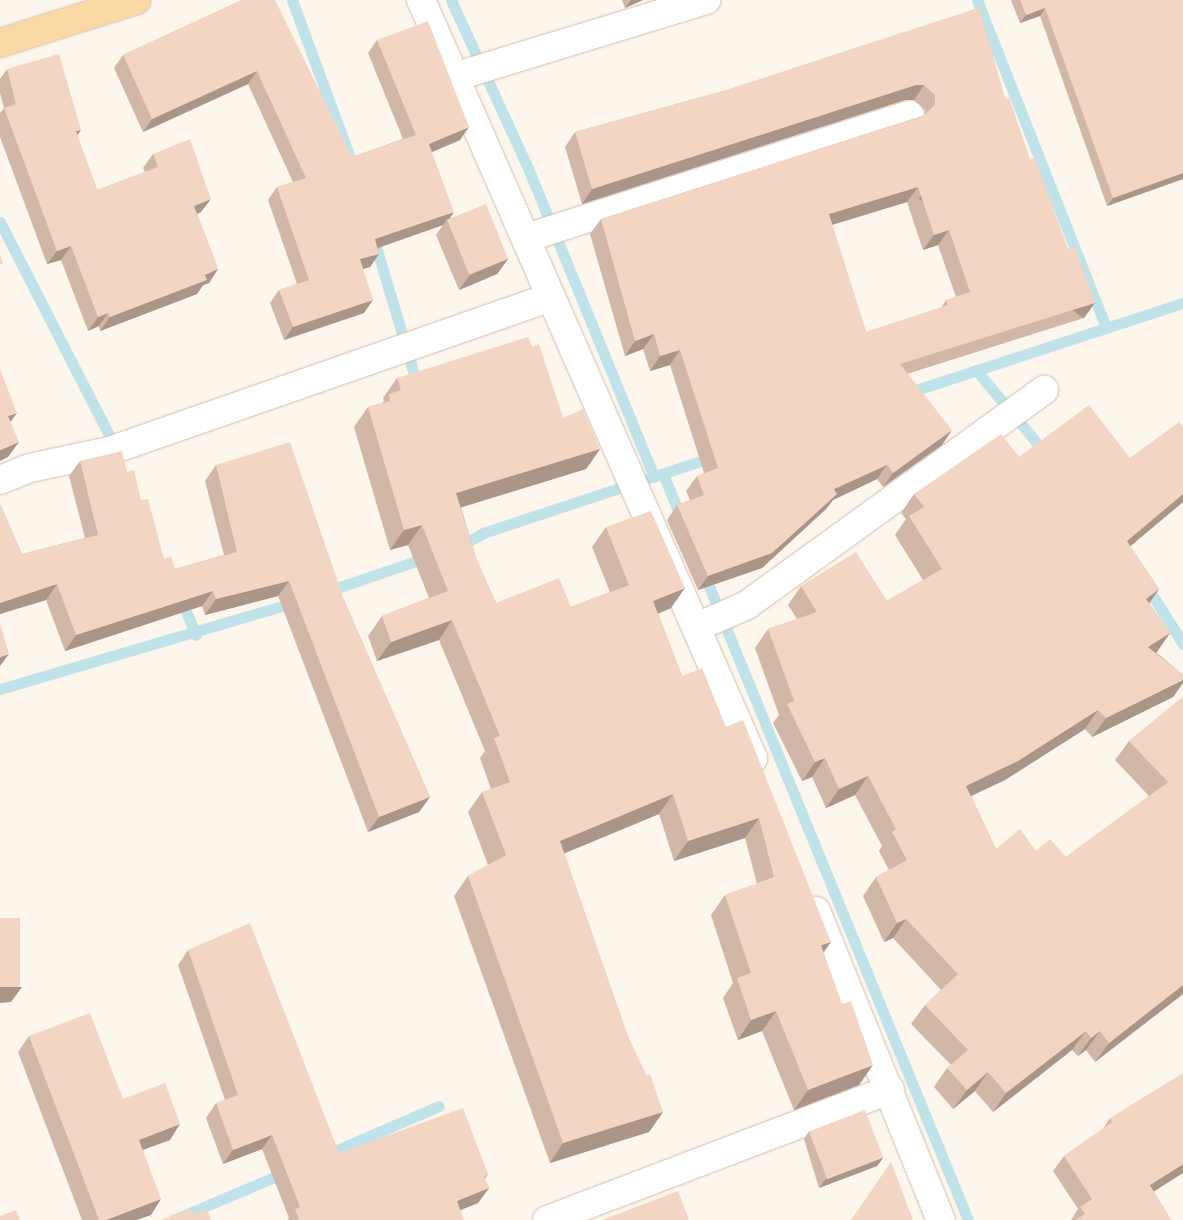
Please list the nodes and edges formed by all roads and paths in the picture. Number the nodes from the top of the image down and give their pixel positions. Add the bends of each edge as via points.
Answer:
1 (136, 0) edge
2 (421, 0) edge
3 (706, 0) edge
4 (0, 43) edge
5 (476, 70) junction
6 (910, 115) dead end
7 (546, 232) junction
8 (551, 297) junction
9 (1044, 390) dead end
10 (0, 480) edge
11 (712, 620) junction
12 (765, 787) edge
13 (806, 888) edge
14 (890, 1090) junction
15 (547, 1220) edge
16 (941, 1220) edge

1 - 4 main road
2 - 5 street
3 - 5 street
5 - 7 street
6 - 7 street
7 - 8 street
8 - 10 street via 116,448 30,468
8 - 11 street via 634,486
9 - 11 street
11 - 12 street
13 - 14 street
14 - 15 street
14 - 16 street

